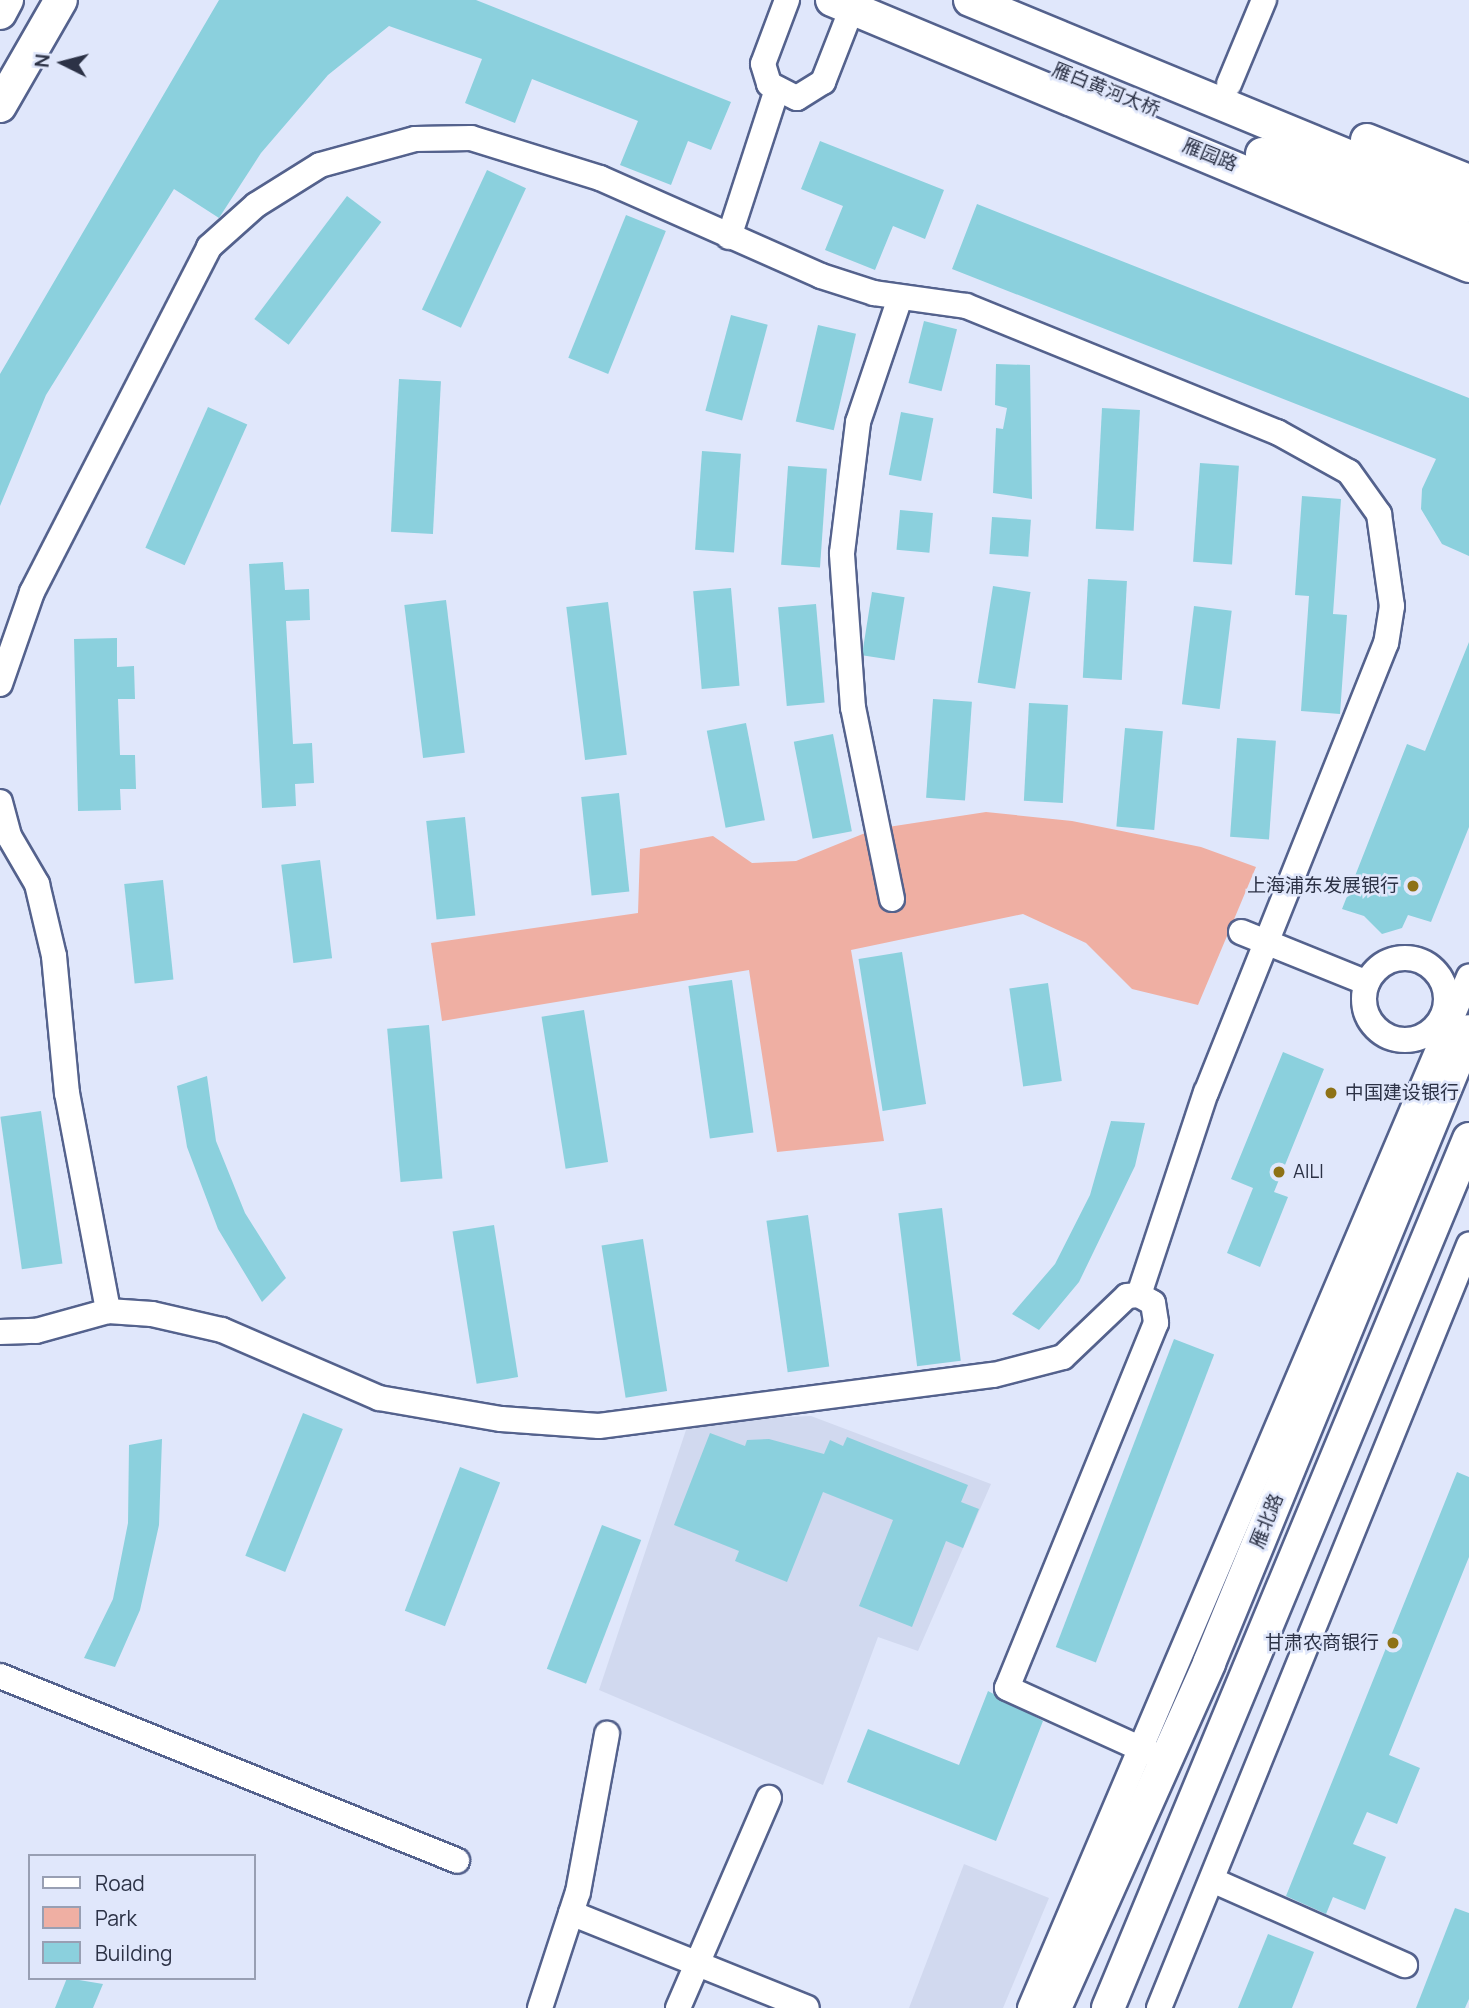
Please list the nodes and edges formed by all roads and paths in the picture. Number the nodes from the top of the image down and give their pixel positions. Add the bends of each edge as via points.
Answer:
1 (7, 0) edge
2 (61, 0) edge
3 (787, 0) edge
4 (888, 0) edge
5 (970, 0) edge
6 (1023, 0) edge
7 (1264, 0) edge
8 (842, 4) edge
9 (0, 13) edge
10 (1229, 84) junction
11 (776, 92) junction
12 (0, 106) edge
13 (1469, 181) edge
14 (1469, 206) edge
15 (729, 237) junction
16 (1469, 239) edge
17 (1469, 266) edge
18 (900, 298) junction
19 (0, 684) edge
20 (0, 803) edge
21 (892, 899) dead end
22 (1241, 932) dead end
23 (1266, 944) junction
24 (1469, 977) edge
25 (1367, 983) junction
26 (1458, 1024) edge
27 (1469, 1139) edge
28 (1469, 1245) edge
29 (1139, 1295) junction
30 (108, 1311) junction
31 (0, 1332) edge
32 (0, 1676) edge
33 (607, 1734) dead end
34 (1152, 1754) junction
35 (769, 1798) dead end
36 (457, 1861) dead end
37 (1212, 1881) junction
38 (571, 1913) junction
39 (696, 1963) junction
40 (1405, 1965) dead end
41 (540, 2008) edge
42 (678, 2008) edge
43 (807, 2008) edge
44 (1030, 2008) edge
45 (1055, 2008) edge
46 (1108, 2008) edge
47 (1159, 2008) edge

1 - 9 main road
2 - 12 main road
3 - 11 street via 763,64
4 - 16 main road, 雁白黄河大桥
5 - 14 main road, 雁白黄河大桥
6 - 10 main road
7 - 10 street
8 - 11 street via 816,91 797,98
8 - 17 main road, 雁园路
10 - 13 main road
11 - 15 street
15 - 18 street via 821,276
15 - 19 street via 600,178 471,138 415,139 320,165 256,205 209,247 32,592
18 - 21 street via 858,422 842,553 853,708
18 - 23 street via 966,306 1277,432 1349,472 1379,514 1391,568 1386,643
20 - 30 street via 9,836 37,884 54,957 66,1094
22 - 23 street
23 - 25 street
23 - 29 street via 1206,1092
24 - 26 street
25 - 26 street via 1367,1015 1389,1037 1420,1038
25 - 26 street via 1390,961 1421,961 1444,984
26 - 34 main road, 雁北路
27 - 46 main road
28 - 37 street
29 - 30 street via 1127,1296 1063,1357 994,1376 599,1426 500,1419 379,1398 222,1330
29 - 34 street via 1153,1303 1156,1322 1007,1688
30 - 31 street via 36,1331
32 - 36 street
33 - 38 street
34 - 44 street
34 - 45 main road, 雁北路
35 - 39 street
37 - 40 street
37 - 47 street
38 - 39 street
38 - 41 street
39 - 42 street
39 - 43 street

